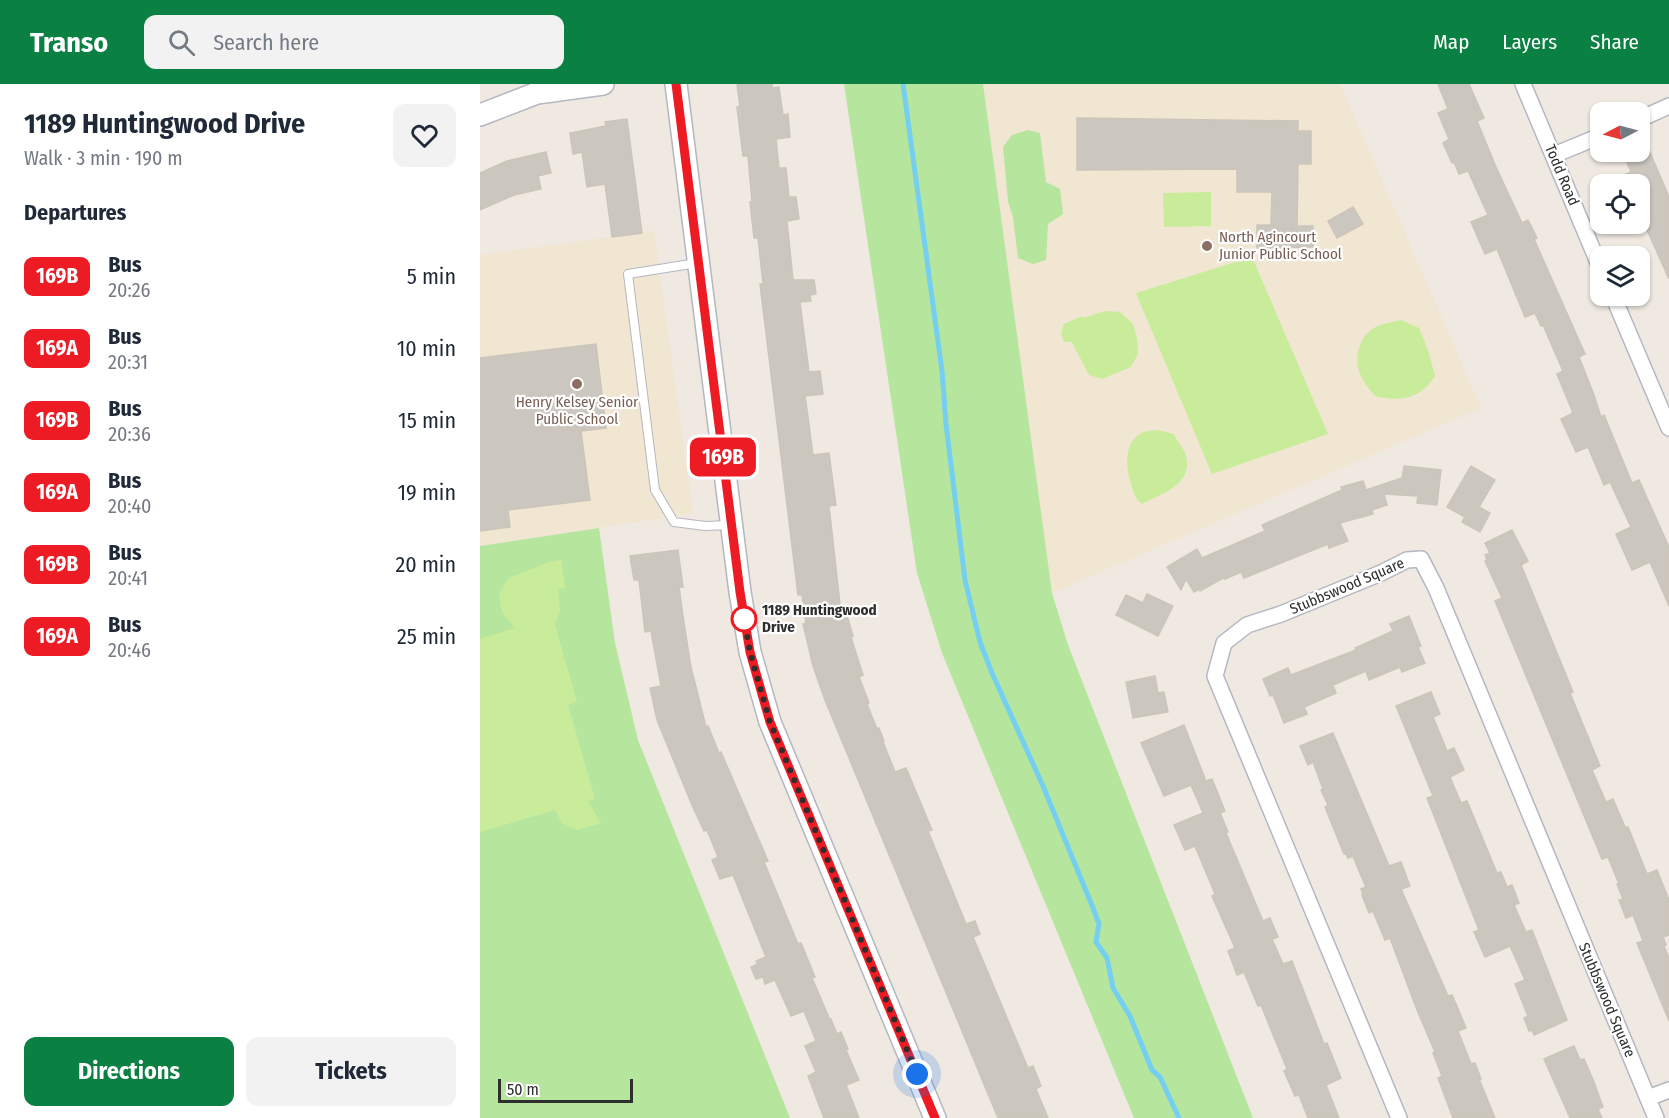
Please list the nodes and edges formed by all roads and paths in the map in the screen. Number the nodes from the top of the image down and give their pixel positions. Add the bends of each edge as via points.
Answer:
1 (603, 84) edge
2 (676, 84) edge
3 (1523, 84) edge
4 (1669, 106) edge
5 (480, 115) edge
6 (1650, 115) edge
7 (1590, 140) edge
8 (1554, 155) junction
9 (1591, 246) edge
10 (698, 263) junction
11 (1617, 306) edge
12 (1669, 428) edge
13 (731, 525) junction
14 (1669, 1090) edge
15 (1648, 1098) junction
16 (935, 1118) edge
17 (1399, 1118) edge
18 (1656, 1118) edge

1 - 5 street via 537,93
2 - 10 street
3 - 8 street, Todd Road
4 - 6 street
7 - 8 street
8 - 9 street, Todd Road
10 - 13 street
10 - 13 lane via 628,274 647,429 655,490 674,522
11 - 12 street
13 - 16 street via 750,652 770,722
14 - 15 street
15 - 17 street, Stubbswood Square via 1436,588 1420,559 1407,560 1247,625 1224,643 1215,676
15 - 18 street, Stubbswood Square

